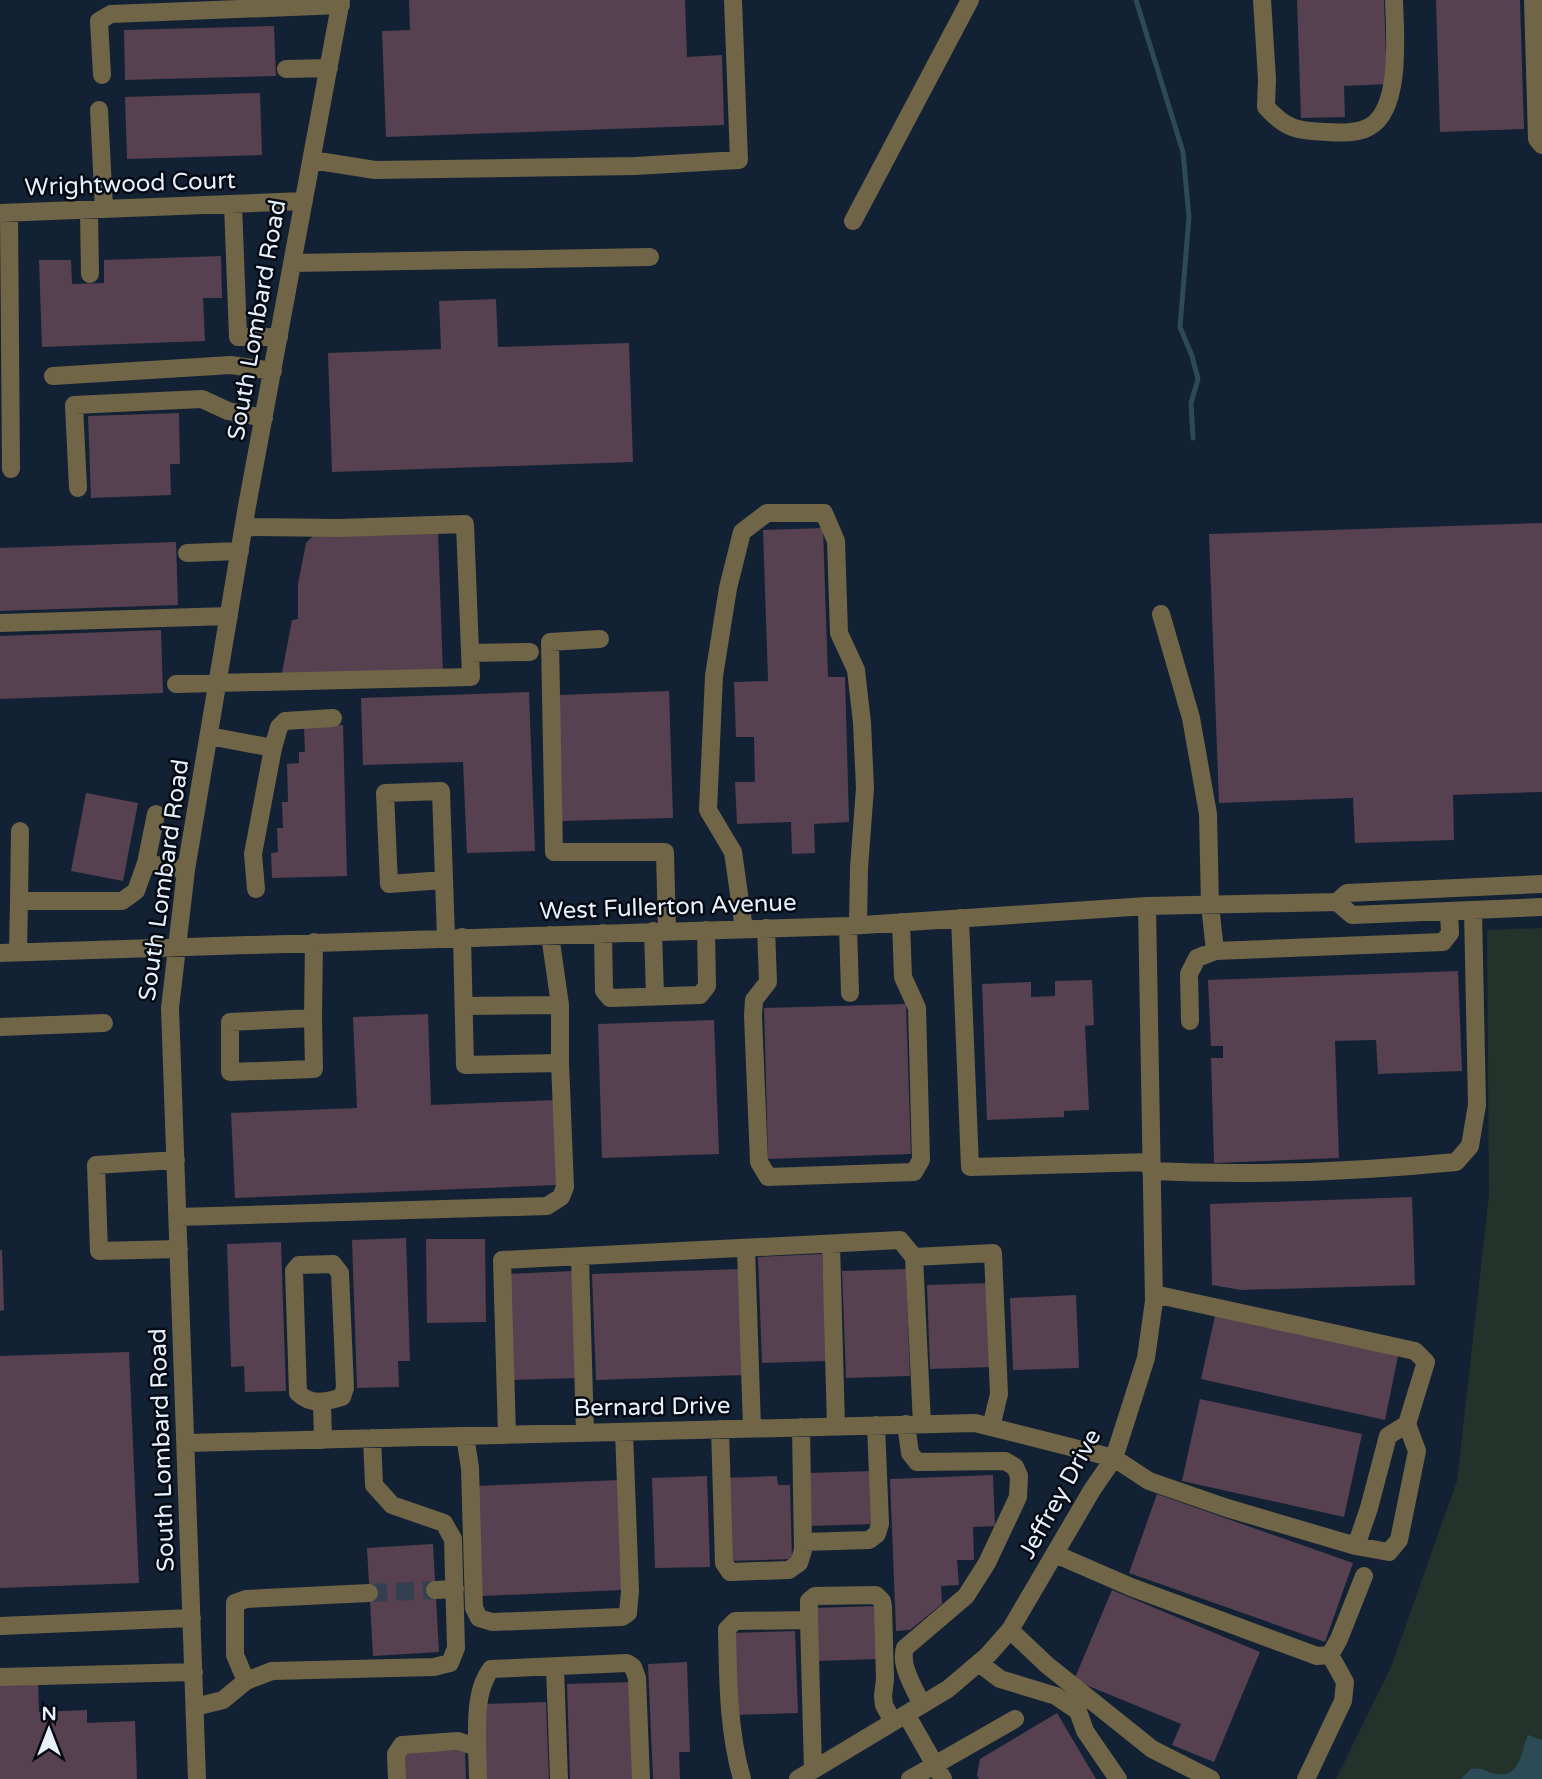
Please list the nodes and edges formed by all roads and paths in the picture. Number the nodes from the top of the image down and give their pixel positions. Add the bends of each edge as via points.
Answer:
1 (733, 0) edge
2 (970, 0) edge
3 (1262, 0) edge
4 (1394, 0) edge
5 (1533, 0) edge
6 (341, 3) edge
7 (329, 68) junction
8 (286, 69) dead end
9 (102, 75) dead end
10 (99, 110) dead end
11 (1542, 145) edge
12 (312, 160) junction
13 (304, 201) junction
14 (233, 204) junction
15 (96, 210) junction
16 (4, 213) edge
17 (853, 221) dead end
18 (650, 257) dead end
19 (293, 263) junction
20 (90, 274) dead end
21 (279, 337) junction
22 (273, 371) junction
23 (53, 376) dead end
24 (264, 418) junction
25 (11, 469) dead end
26 (78, 488) dead end
27 (244, 527) junction
28 (240, 551) junction
29 (187, 553) dead end
30 (1161, 614) dead end
31 (229, 616) junction
32 (0, 623) edge
33 (600, 639) dead end
34 (530, 652) dead end
35 (470, 653) junction
36 (218, 683) junction
37 (176, 684) dead end
38 (332, 718) dead end
39 (208, 736) junction
40 (274, 748) junction
41 (156, 814) dead end
42 (20, 831) dead end
43 (146, 863) junction
44 (186, 870) junction
45 (444, 880) junction
46 (1542, 884) edge
47 (256, 889) dead end
48 (19, 901) junction
49 (1337, 902) junction
50 (1210, 905) junction
51 (1147, 906) junction
52 (1542, 908) edge
53 (1473, 910) junction
54 (1449, 911) junction
55 (1377, 914) junction
56 (960, 918) junction
57 (901, 922) junction
58 (853, 925) junction
59 (766, 928) junction
60 (744, 929) junction
61 (706, 930) junction
62 (660, 931) junction
63 (603, 933) junction
64 (550, 935) junction
65 (454, 937) junction
66 (314, 942) junction
67 (1379, 944) junction
68 (177, 946) junction
69 (1215, 951) junction
70 (9, 952) edge
71 (850, 993) dead end
72 (655, 996) junction
73 (560, 1005) junction
74 (464, 1006) junction
75 (313, 1018) junction
76 (1190, 1021) dead end
77 (104, 1023) dead end
78 (0, 1027) edge
79 (561, 1063) junction
80 (176, 1160) junction
81 (1151, 1167) junction
82 (178, 1217) junction
83 (831, 1244) junction
84 (746, 1248) junction
85 (179, 1249) junction
86 (580, 1256) junction
87 (915, 1257) junction
88 (1154, 1294) junction
89 (322, 1403) junction
90 (914, 1424) junction
91 (1407, 1424) junction
92 (876, 1425) junction
93 (836, 1426) junction
94 (801, 1427) junction
95 (991, 1427) junction
96 (752, 1428) junction
97 (720, 1429) junction
98 (624, 1432) junction
99 (585, 1433) junction
100 (507, 1435) junction
101 (465, 1436) junction
102 (372, 1438) junction
103 (323, 1440) junction
104 (187, 1443) junction
105 (1114, 1458) junction
106 (803, 1542) junction
107 (1356, 1546) junction
108 (1055, 1554) junction
109 (1364, 1576) dead end
110 (455, 1589) junction
111 (436, 1590) tunnel mouth
112 (369, 1593) tunnel mouth
113 (192, 1618) junction
114 (809, 1620) junction
115 (0, 1626) edge
116 (1010, 1630) junction
117 (1330, 1655) junction
118 (979, 1663) junction
119 (555, 1667) junction
120 (194, 1672) junction
121 (0, 1677) edge
122 (246, 1681) junction
123 (922, 1705) junction
124 (195, 1707) junction
125 (900, 1718) junction
126 (1015, 1719) dead end
127 (477, 1747) junction
128 (939, 1772) edge
129 (805, 1774) edge
130 (197, 1779) edge
131 (397, 1779) edge
132 (478, 1779) edge
133 (559, 1779) edge
134 (641, 1779) edge
135 (742, 1779) edge
136 (910, 1779) edge
137 (1118, 1779) edge
138 (1211, 1779) edge
139 (1306, 1779) edge

1 - 12 street via 739,160 375,170
2 - 17 street
3 - 4 street via 1266,107 1280,122 1298,131 1338,133 1369,127 1385,111 1391,93
5 - 11 street via 1537,139
6 - 7 street, South Lombard Road
6 - 9 street via 111,14 99,21
7 - 8 street
7 - 12 street, South Lombard Road
10 - 15 street
12 - 13 street, South Lombard Road
13 - 14 street, Wrightwood Court
13 - 19 street, South Lombard Road
14 - 15 street, Wrightwood Court
14 - 21 street via 239,337
15 - 16 street, Wrightwood Court
15 - 20 street
16 - 25 street
18 - 19 street
19 - 21 street, South Lombard Road
21 - 22 street, South Lombard Road
22 - 23 street via 231,365
22 - 24 street, South Lombard Road
24 - 26 street via 202,400 74,405
24 - 27 street, South Lombard Road
27 - 28 street, South Lombard Road
27 - 35 street via 465,524
28 - 29 street
28 - 31 street, South Lombard Road
30 - 50 street via 1191,718 1208,814
31 - 32 street
31 - 36 street, South Lombard Road
33 - 62 street via 551,642 554,852 665,852
34 - 35 street
35 - 36 street via 471,677
36 - 37 street
36 - 39 street, South Lombard Road
38 - 40 street via 285,721
39 - 40 street
39 - 44 street, South Lombard Road
40 - 47 street via 253,854
41 - 43 street
42 - 48 street
43 - 44 street
43 - 48 street via 136,891 122,901
44 - 68 street, South Lombard Road
45 - 45 street via 441,791 385,793 389,884
45 - 65 street
46 - 49 street, West Fullerton Avenue via 1347,893
48 - 70 street
49 - 50 street, West Fullerton Avenue
49 - 55 street, West Fullerton Avenue via 1352,915
50 - 51 street, West Fullerton Avenue
50 - 69 street
51 - 56 street, West Fullerton Avenue
51 - 81 street, Jeffrey Drive
52 - 53 street, West Fullerton Avenue
53 - 54 street, West Fullerton Avenue
53 - 81 street via 1477,1105 1470,1146 1456,1162 1343,1172 1197,1173
54 - 55 street, West Fullerton Avenue
54 - 67 street via 1451,933 1443,942
55 - 67 street
56 - 57 street, West Fullerton Avenue
56 - 81 street via 970,1167
57 - 58 street, West Fullerton Avenue
57 - 59 street via 903,977 917,1008 921,1160 914,1172 768,1177 759,1162 753,1016 754,1000 768,982
58 - 59 street, West Fullerton Avenue
58 - 60 street via 865,775 856,670 839,634 836,541 824,513 767,513 742,532 714,676 708,810 733,852
58 - 71 street
59 - 60 street, West Fullerton Avenue
60 - 61 street, West Fullerton Avenue
61 - 62 street, West Fullerton Avenue
61 - 72 street via 707,986 700,995
62 - 63 street, West Fullerton Avenue
62 - 72 street
63 - 64 street, West Fullerton Avenue
63 - 72 street via 604,991 610,998
64 - 65 street, West Fullerton Avenue
64 - 73 street
65 - 66 street, West Fullerton Avenue
65 - 74 street
66 - 68 street, West Fullerton Avenue
66 - 75 street
67 - 69 street
68 - 70 street, West Fullerton Avenue
68 - 80 street, South Lombard Road via 170,1008
69 - 76 street via 1197,958 1189,974
73 - 74 street
73 - 79 street
74 - 79 street via 465,1065
75 - 75 street via 314,1069 230,1072 230,1022
77 - 78 street
79 - 82 street via 565,1187 561,1197 547,1206
80 - 82 street, South Lombard Road
80 - 85 street via 96,1165 99,1251
81 - 88 street, Jeffrey Drive
82 - 85 street, South Lombard Road
83 - 84 street
83 - 87 street via 900,1240
83 - 93 street
84 - 86 street
84 - 96 street
85 - 104 street, South Lombard Road
86 - 99 street
86 - 100 street via 502,1261
87 - 90 street
87 - 95 street via 993,1253 999,1394
88 - 91 street via 1415,1351 1426,1362
88 - 105 street, Jeffrey Drive via 1146,1358
89 - 89 street via 342,1397 345,1388 340,1273 332,1264 299,1265 294,1271 298,1393
89 - 103 street
90 - 92 street, Bernard Drive
90 - 95 street, Bernard Drive
90 - 123 street via 910,1453 917,1462 1005,1461 1019,1476 1018,1497 966,1596 903,1654
91 - 107 street via 1388,1436
91 - 107 street, Bernard Drive via 1417,1451 1399,1540 1389,1552
92 - 93 street, Bernard Drive
92 - 106 street via 877,1534 870,1540
93 - 94 street, Bernard Drive
94 - 96 street, Bernard Drive
94 - 106 street
95 - 105 street, Bernard Drive
96 - 97 street, Bernard Drive
97 - 98 street, Bernard Drive
97 - 106 street via 724,1563 730,1572 789,1570 799,1563
98 - 99 street, Bernard Drive
98 - 101 street via 628,1613 622,1617 492,1622 479,1618 474,1608
99 - 100 street, Bernard Drive
100 - 101 street, Bernard Drive
101 - 102 street, Bernard Drive
102 - 103 street, Bernard Drive
102 - 110 street via 374,1485 392,1505 444,1523 453,1539
103 - 104 street, Bernard Drive
104 - 113 street, South Lombard Road
105 - 107 street, Bernard Drive via 1149,1481
105 - 108 street, Jeffrey Drive
108 - 116 street, Jeffrey Drive
108 - 117 street via 1268,1639 1317,1656
109 - 117 street
110 - 111 street
110 - 122 street via 456,1648 450,1663 272,1671
112 - 122 street via 235,1603 235,1655
113 - 115 street
113 - 120 street, South Lombard Road
114 - 125 street via 809,1601 815,1596 876,1595 882,1601 884,1705
114 - 129 street
114 - 135 street via 735,1621 727,1629 731,1728
116 - 118 street, Jeffrey Drive
116 - 138 street via 1152,1749
117 - 139 street via 1345,1682 1343,1701
118 - 123 street, Jeffrey Drive
118 - 137 street via 1000,1679 1056,1696 1078,1711 1085,1731
119 - 127 street via 491,1669 480,1695
119 - 133 street
119 - 134 street via 628,1663 633,1667
120 - 121 street
120 - 124 street, South Lombard Road
122 - 124 street via 223,1700
123 - 125 street, Jeffrey Drive
124 - 130 street, South Lombard Road
125 - 128 street
125 - 129 street, Jeffrey Drive
126 - 128 street
127 - 131 street via 458,1741 402,1745 396,1754
127 - 132 street
128 - 136 street

